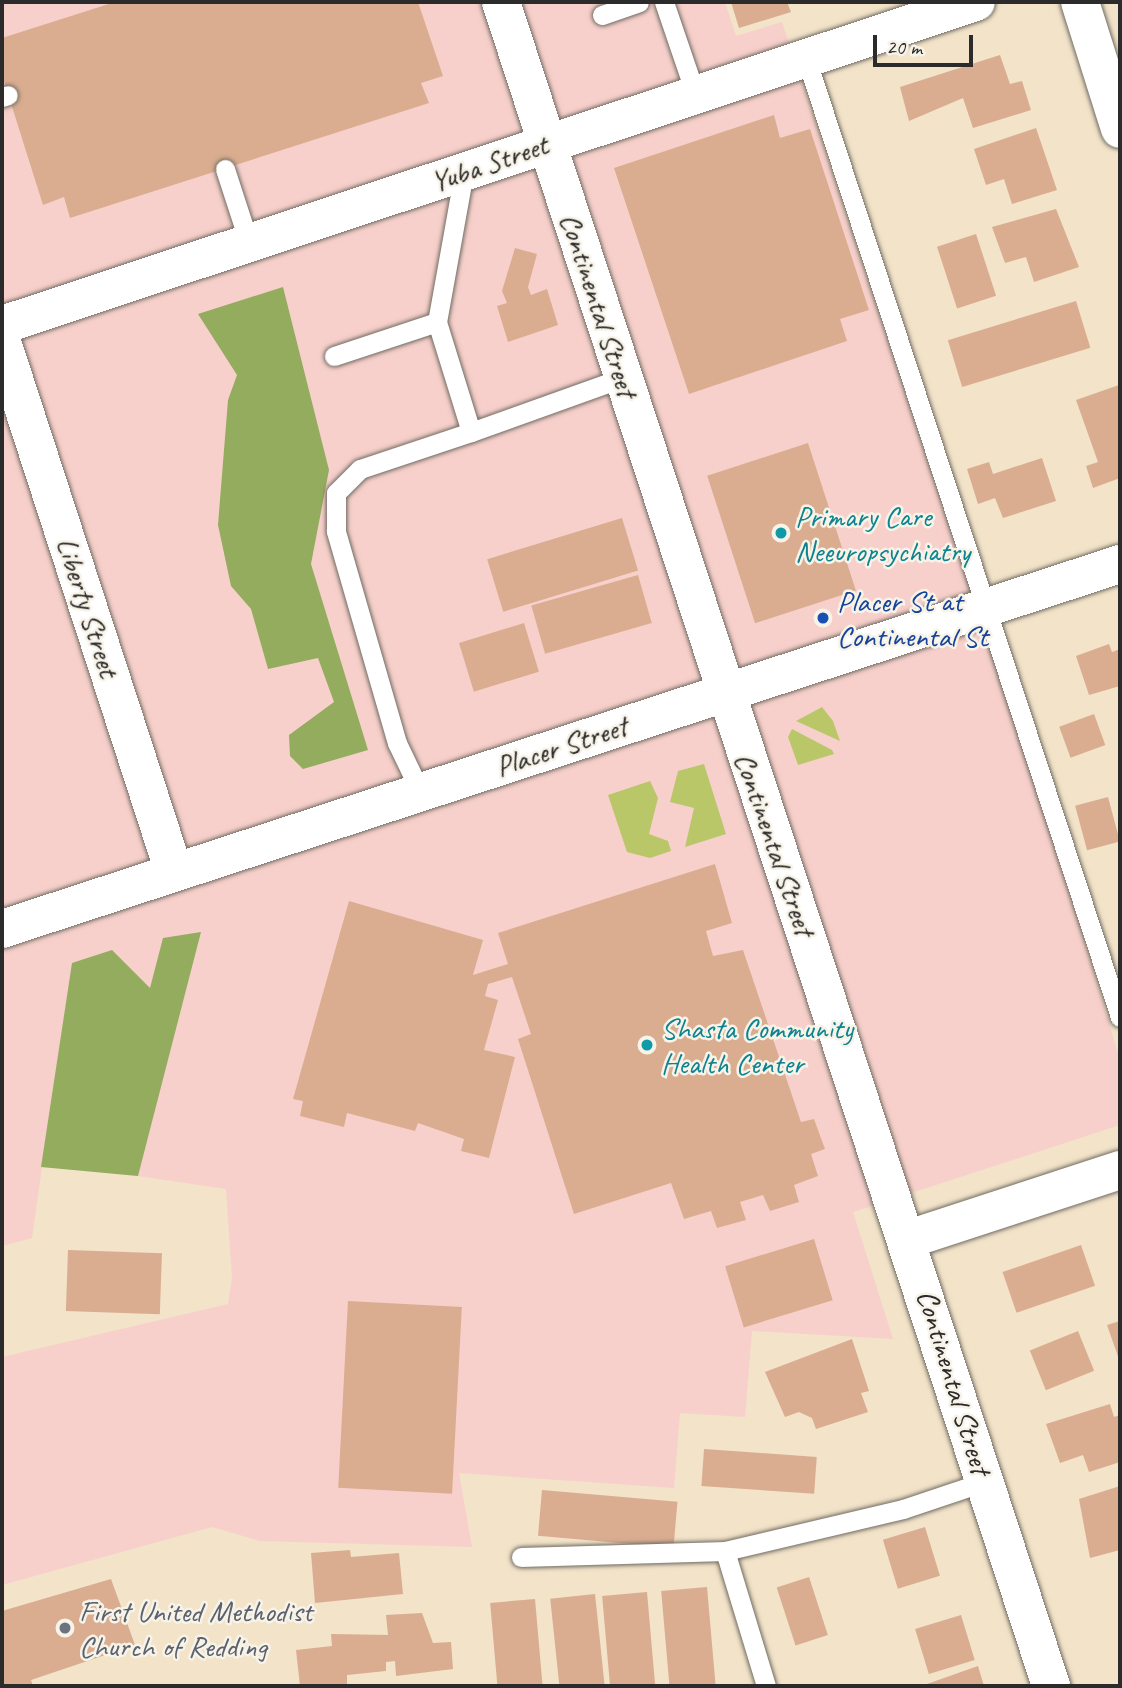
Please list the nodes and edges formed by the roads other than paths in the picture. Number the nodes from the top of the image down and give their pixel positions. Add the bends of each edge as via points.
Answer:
1 (501, 2) edge
2 (639, 2) edge
3 (664, 2) edge
4 (976, 2) edge
5 (1080, 2) edge
6 (602, 15) dead end
7 (806, 58) junction
8 (695, 93) junction
9 (1120, 129) edge
10 (546, 144) junction
11 (225, 169) dead end
12 (464, 172) junction
13 (249, 243) junction
14 (437, 322) junction
15 (2, 325) edge
16 (2, 342) edge
17 (334, 356) dead end
18 (622, 378) junction
19 (471, 432) junction
20 (1120, 564) edge
21 (987, 607) junction
22 (724, 693) junction
23 (420, 791) junction
24 (174, 872) junction
25 (2, 929) edge
26 (1120, 1017) edge
27 (1120, 1170) edge
28 (909, 1239) junction
29 (986, 1481) junction
30 (726, 1551) junction
31 (521, 1557) dead end
32 (766, 1686) edge
33 (1051, 1686) edge

1 - 10 street, Continental Street
2 - 6 lane
3 - 8 lane
4 - 7 street, Yuba Street
5 - 9 street
7 - 8 street, Yuba Street
7 - 21 lane
8 - 10 street, Yuba Street
10 - 12 street, Yuba Street
10 - 18 street, Continental Street
11 - 13 lane
12 - 13 street, Yuba Street
12 - 14 lane
13 - 15 street, Yuba Street
14 - 17 lane
14 - 19 lane
16 - 24 street, Liberty Street
18 - 19 lane
18 - 22 street, Continental Street
19 - 23 lane via 360,469 336,493 340,545 397,743
20 - 21 street, Placer Street
21 - 22 street, Placer Street
21 - 26 lane
22 - 23 street, Placer Street
22 - 28 street, Continental Street
23 - 24 street, Placer Street
24 - 25 street, Placer Street
27 - 28 street
28 - 29 street, Continental Street
29 - 30 lane via 903,1509
29 - 33 street, Continental Street
30 - 31 lane
30 - 32 lane

